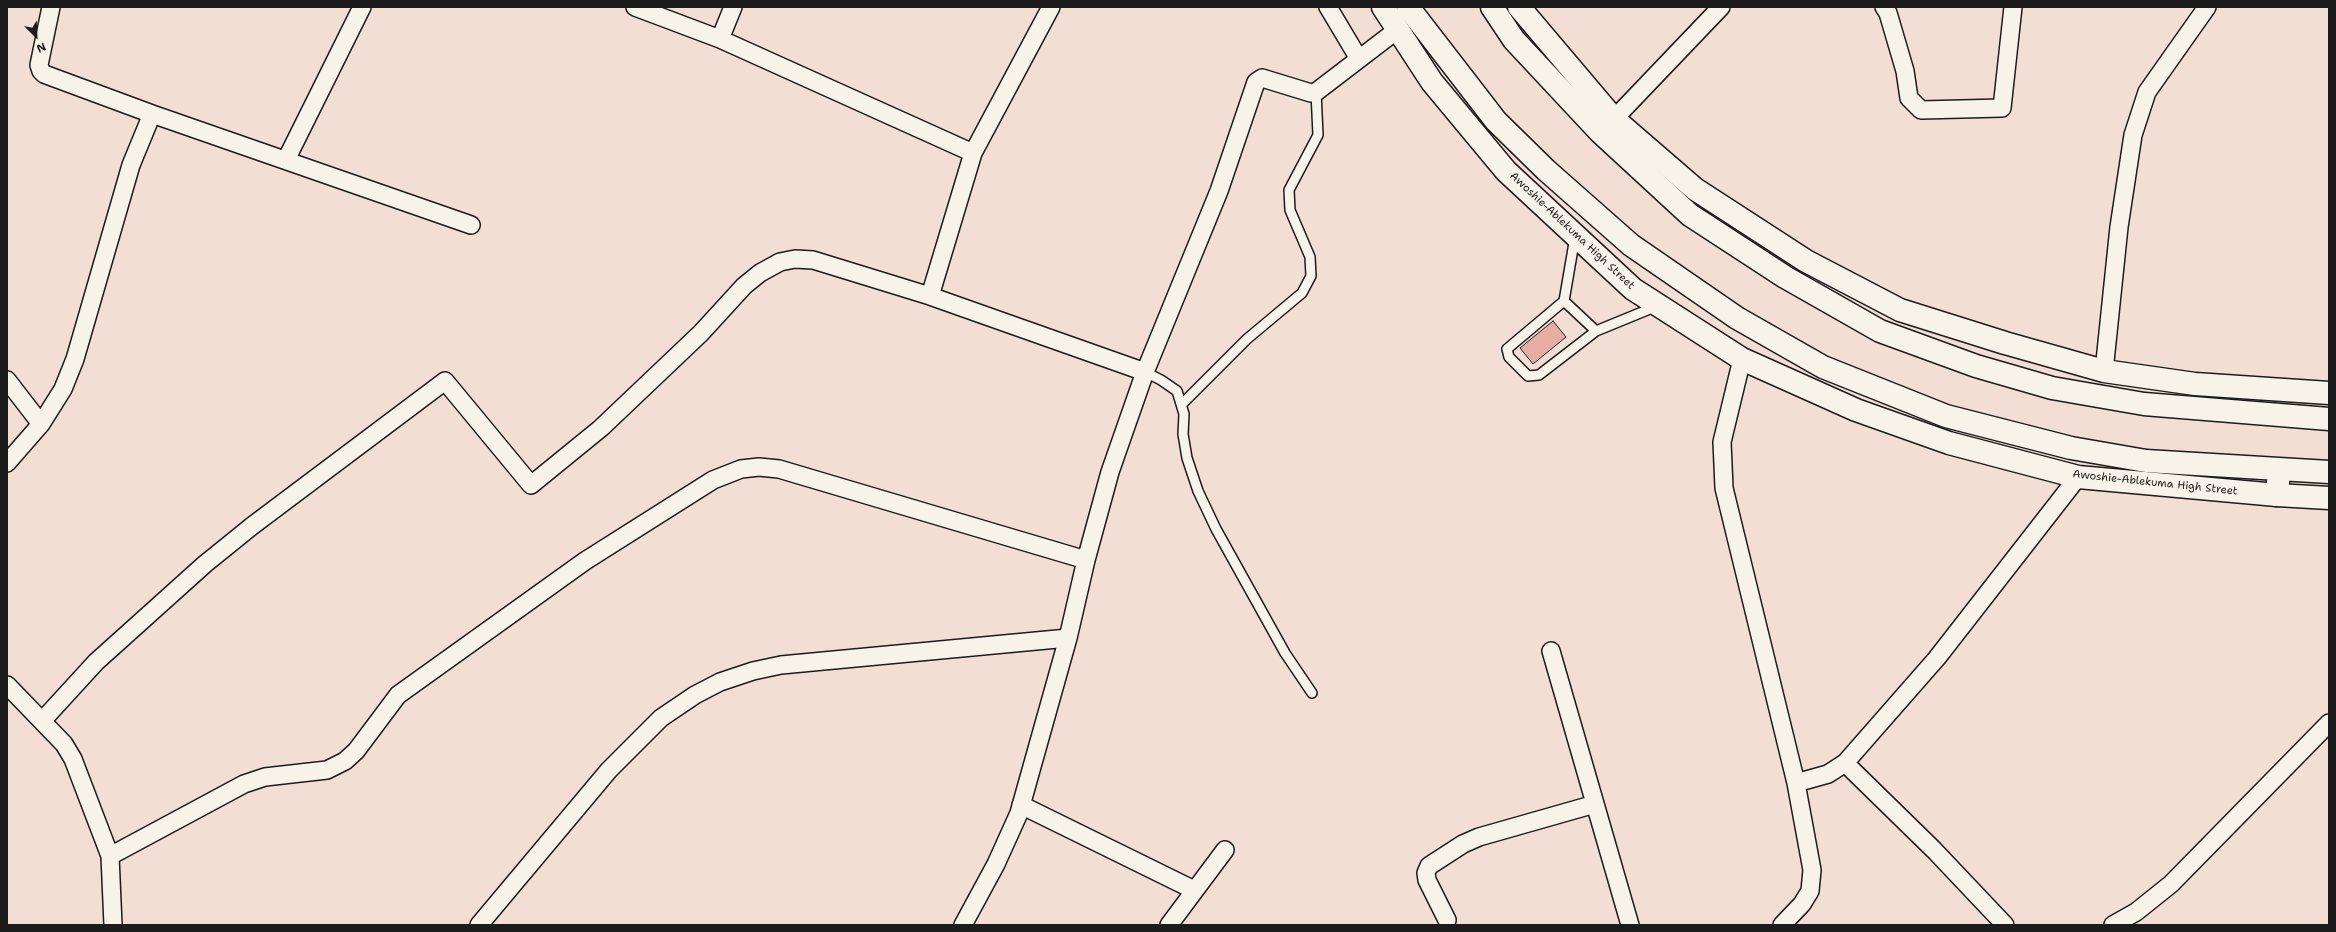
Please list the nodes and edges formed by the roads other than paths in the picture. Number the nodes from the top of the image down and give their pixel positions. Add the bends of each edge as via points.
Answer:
1 (51, 7) edge
2 (362, 7) edge
3 (635, 7) edge
4 (733, 7) edge
5 (1051, 7) edge
6 (1328, 7) edge
7 (1383, 7) edge
8 (1408, 7) edge
9 (1492, 7) edge
10 (1519, 7) edge
11 (1721, 7) edge
12 (1884, 7) edge
13 (2013, 7) edge
14 (2207, 7) edge
15 (1397, 30) junction
16 (720, 39) junction
17 (1359, 59) junction
18 (1316, 92) junction
19 (152, 114) junction
20 (1614, 119) junction
21 (974, 153) junction
22 (286, 160) junction
23 (471, 225) dead end
24 (1575, 235) junction
25 (930, 296) junction
26 (1564, 301) junction
27 (1658, 305) junction
28 (1596, 331) junction
29 (1742, 358) junction
30 (2104, 370) junction
31 (1145, 372) junction
32 (7, 380) edge
33 (2329, 393) edge
34 (1182, 404) junction
35 (2329, 418) edge
36 (41, 424) junction
37 (7, 462) edge
38 (2279, 470) junction
39 (2329, 472) edge
40 (2078, 477) junction
41 (2278, 496) junction
42 (2329, 498) edge
43 (1086, 560) junction
44 (1068, 638) junction
45 (1551, 651) dead end
46 (7, 685) edge
47 (1312, 694) dead end
48 (42, 721) junction
49 (2329, 723) edge
50 (1845, 763) junction
51 (1796, 783) junction
52 (1595, 804) junction
53 (1022, 805) junction
54 (1225, 850) dead end
55 (110, 856) junction
56 (1194, 890) junction
57 (1447, 920) dead end
58 (113, 925) edge
59 (479, 925) edge
60 (964, 925) edge
61 (1169, 925) edge
62 (1630, 925) edge
63 (1782, 925) edge
64 (2005, 925) edge
65 (2113, 925) edge

1 - 19 street via 39,65 41,71
2 - 22 street
3 - 16 street
4 - 16 street
5 - 21 street
6 - 17 street
7 - 15 main road, Awoshie-Ablekuma High Street
8 - 38 main road, Awoshie-Ablekuma High Street via 1496,121 1546,170 1631,245 1737,318 1823,367 1946,416 2071,448 2146,461
9 - 35 main road via 1514,40 1600,132 1690,215 1785,277 1880,331 1976,366 2052,388 2144,404
10 - 20 main road
11 - 20 street
12 - 13 street via 1905,71 1909,98 1921,110 2002,108
14 - 30 street via 2147,92 2133,135 2119,227
15 - 17 street
15 - 24 main road, Awoshie-Ablekuma High Street via 1432,82 1506,171
16 - 21 street
17 - 18 street
18 - 31 street via 1311,93 1262,78 1256,82 1219,191
18 - 34 lane via 1318,135 1289,190 1290,210 1310,257 1311,276 1302,293 1247,339
19 - 22 street
19 - 36 street via 131,165 75,359 63,389
20 - 30 main road via 1695,189 1819,268 1900,310 2005,344
21 - 25 street
22 - 23 street
24 - 26 lane
24 - 27 main road, Awoshie-Ablekuma High Street via 1633,289
25 - 31 street
25 - 48 street via 812,260 795,259 774,265 744,286 668,365 575,451 531,485 445,381 205,564 96,662
26 - 28 lane
26 - 28 lane via 1507,349 1509,357 1528,376 1539,375
27 - 28 lane
27 - 29 main road, Awoshie-Ablekuma High Street
29 - 40 main road, Awoshie-Ablekuma High Street via 1856,410 1949,443
29 - 51 street via 1722,442 1724,488
30 - 33 main road via 2195,384
31 - 34 lane via 1177,391
31 - 43 street via 1110,472
32 - 36 street
34 - 47 lane via 1187,458 1201,497 1285,653
36 - 37 street
38 - 39 main road, Awoshie-Ablekuma High Street
38 - 41 main road
40 - 41 main road, Awoshie-Ablekuma High Street
40 - 50 street via 1937,658
41 - 42 main road, Awoshie-Ablekuma High Street
43 - 44 street
43 - 55 street via 778,469 741,469 713,480 585,561 398,695 356,751 345,761 327,770 265,777 244,784
44 - 53 street
44 - 59 street via 780,665 753,670 720,682 661,718 609,770
45 - 52 street
46 - 48 street
48 - 55 street via 64,744 73,759
49 - 65 street via 2171,884 2136,912
50 - 51 street via 1828,774
50 - 64 street via 1934,850
51 - 63 street via 1812,870 1810,891 1802,904
52 - 57 street via 1479,837 1429,866 1427,880
52 - 62 street
53 - 56 street
53 - 60 street via 996,864
54 - 56 street
55 - 58 street
56 - 61 street

